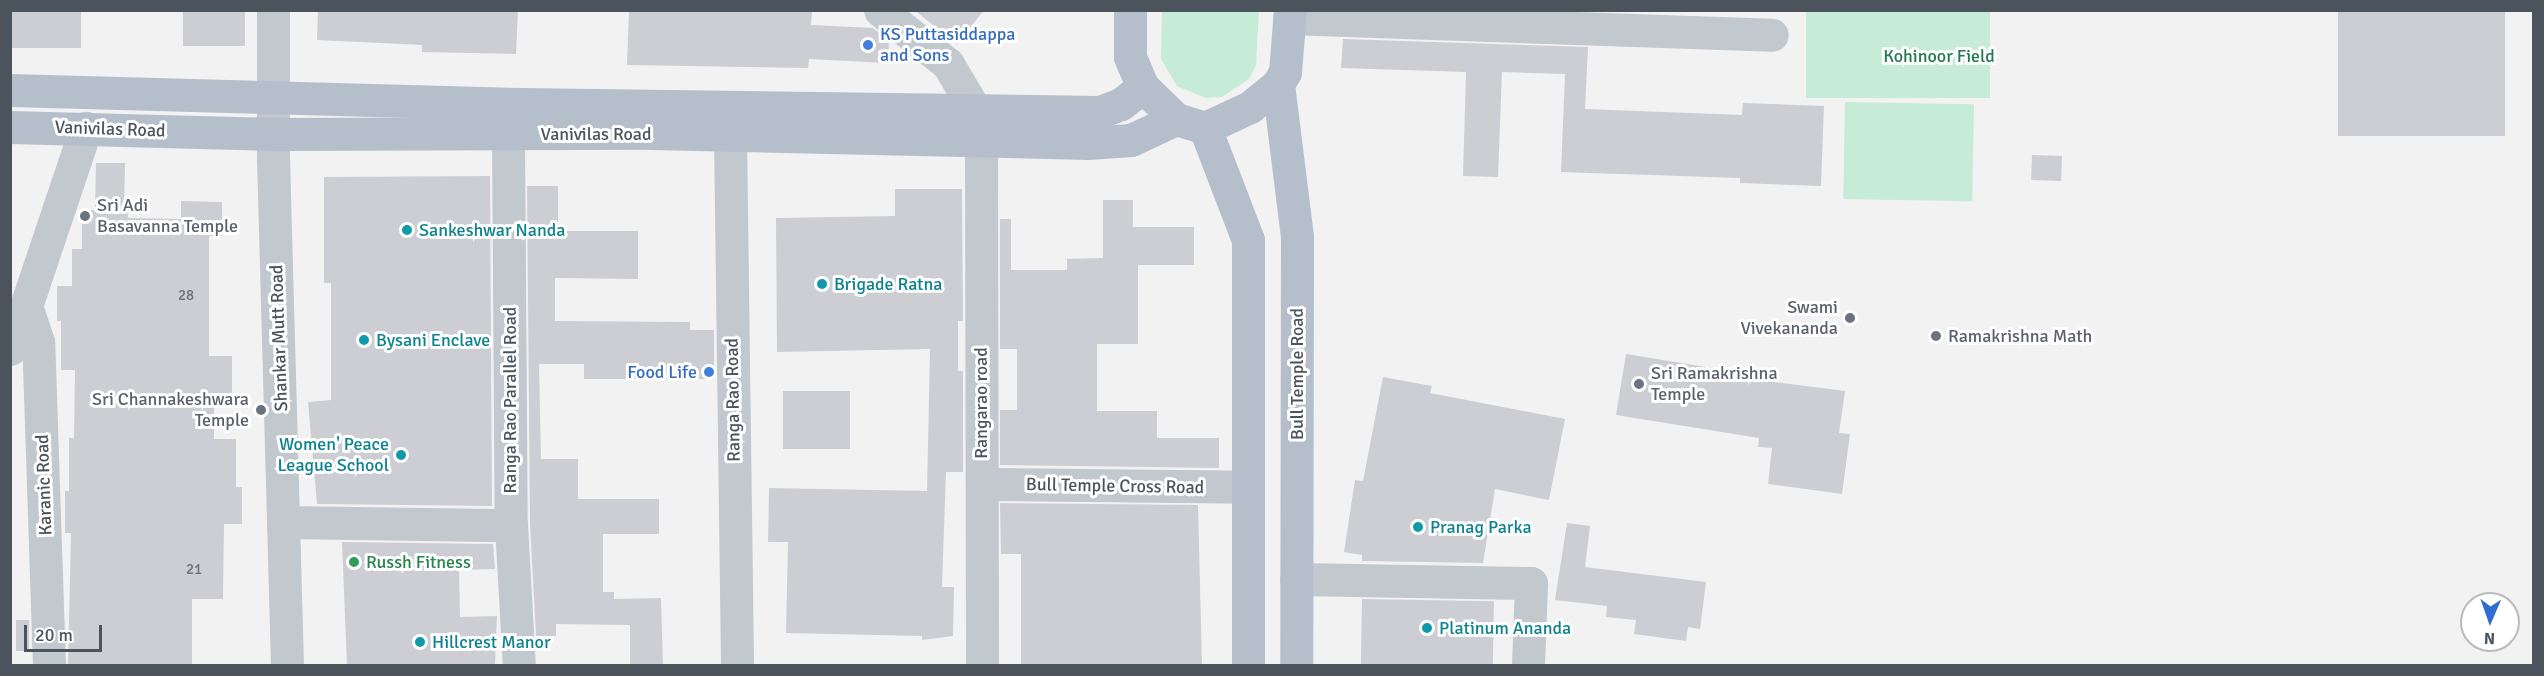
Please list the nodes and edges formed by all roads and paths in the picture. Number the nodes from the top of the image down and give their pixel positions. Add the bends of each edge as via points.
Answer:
1 (273, 10) edge
2 (880, 10) edge
3 (1130, 10) edge
4 (1290, 14) edge
5 (1772, 35) dead end
6 (1278, 84) junction
7 (1143, 87) junction
8 (10, 90) edge
9 (273, 97) junction
10 (1190, 124) junction
11 (978, 125) junction
12 (10, 127) edge
13 (86, 128) junction
14 (272, 134) junction
15 (508, 135) junction
16 (730, 135) junction
17 (26, 306) junction
18 (10, 350) edge
19 (982, 484) junction
20 (1248, 488) junction
21 (285, 522) junction
22 (511, 525) junction
23 (1296, 579) junction
24 (49, 666) edge
25 (287, 666) edge
26 (519, 666) edge
27 (737, 666) edge
28 (982, 666) edge
29 (1248, 666) edge
30 (1296, 666) edge
31 (1528, 666) edge

1 - 9 street, Shankar Mutt Road
2 - 11 street via 948,64
3 - 7 main road via 1130,57
4 - 5 street
4 - 6 main road via 1285,72
6 - 10 main road, Vanivilas Road via 1250,107
6 - 23 main road, Bull Temple Road via 1297,237
7 - 10 main road
7 - 11 main road via 1121,104 1100,112
8 - 9 main road, Vanivilas Road
9 - 11 main road, Vanivilas Road via 654,104
9 - 14 street, Shankar Mutt Road
10 - 11 main road, Vanivilas Road via 1131,140 1088,143
10 - 20 main road via 1248,240
11 - 16 main road, Vanivilas Road
11 - 19 street, Rangarao road
12 - 13 main road, Vanivilas Road
13 - 14 main road, Vanivilas Road
13 - 17 street
14 - 15 main road, Vanivilas Road
14 - 21 street, Shankar Mutt Road
15 - 16 main road, Vanivilas Road
15 - 22 street, Ranga Rao Parallel Road
16 - 27 street, Ranga Rao Road
17 - 18 street
17 - 24 street, Karanic Road via 38,342
19 - 20 street, Bull Temple Cross Road
19 - 28 street, Rangarao road
20 - 29 main road
21 - 22 street
21 - 25 street, Shankar Mutt Road
22 - 26 street, Ranga Rao Parallel Road
23 - 30 main road, Bull Temple Road
23 - 31 street via 1531,582

